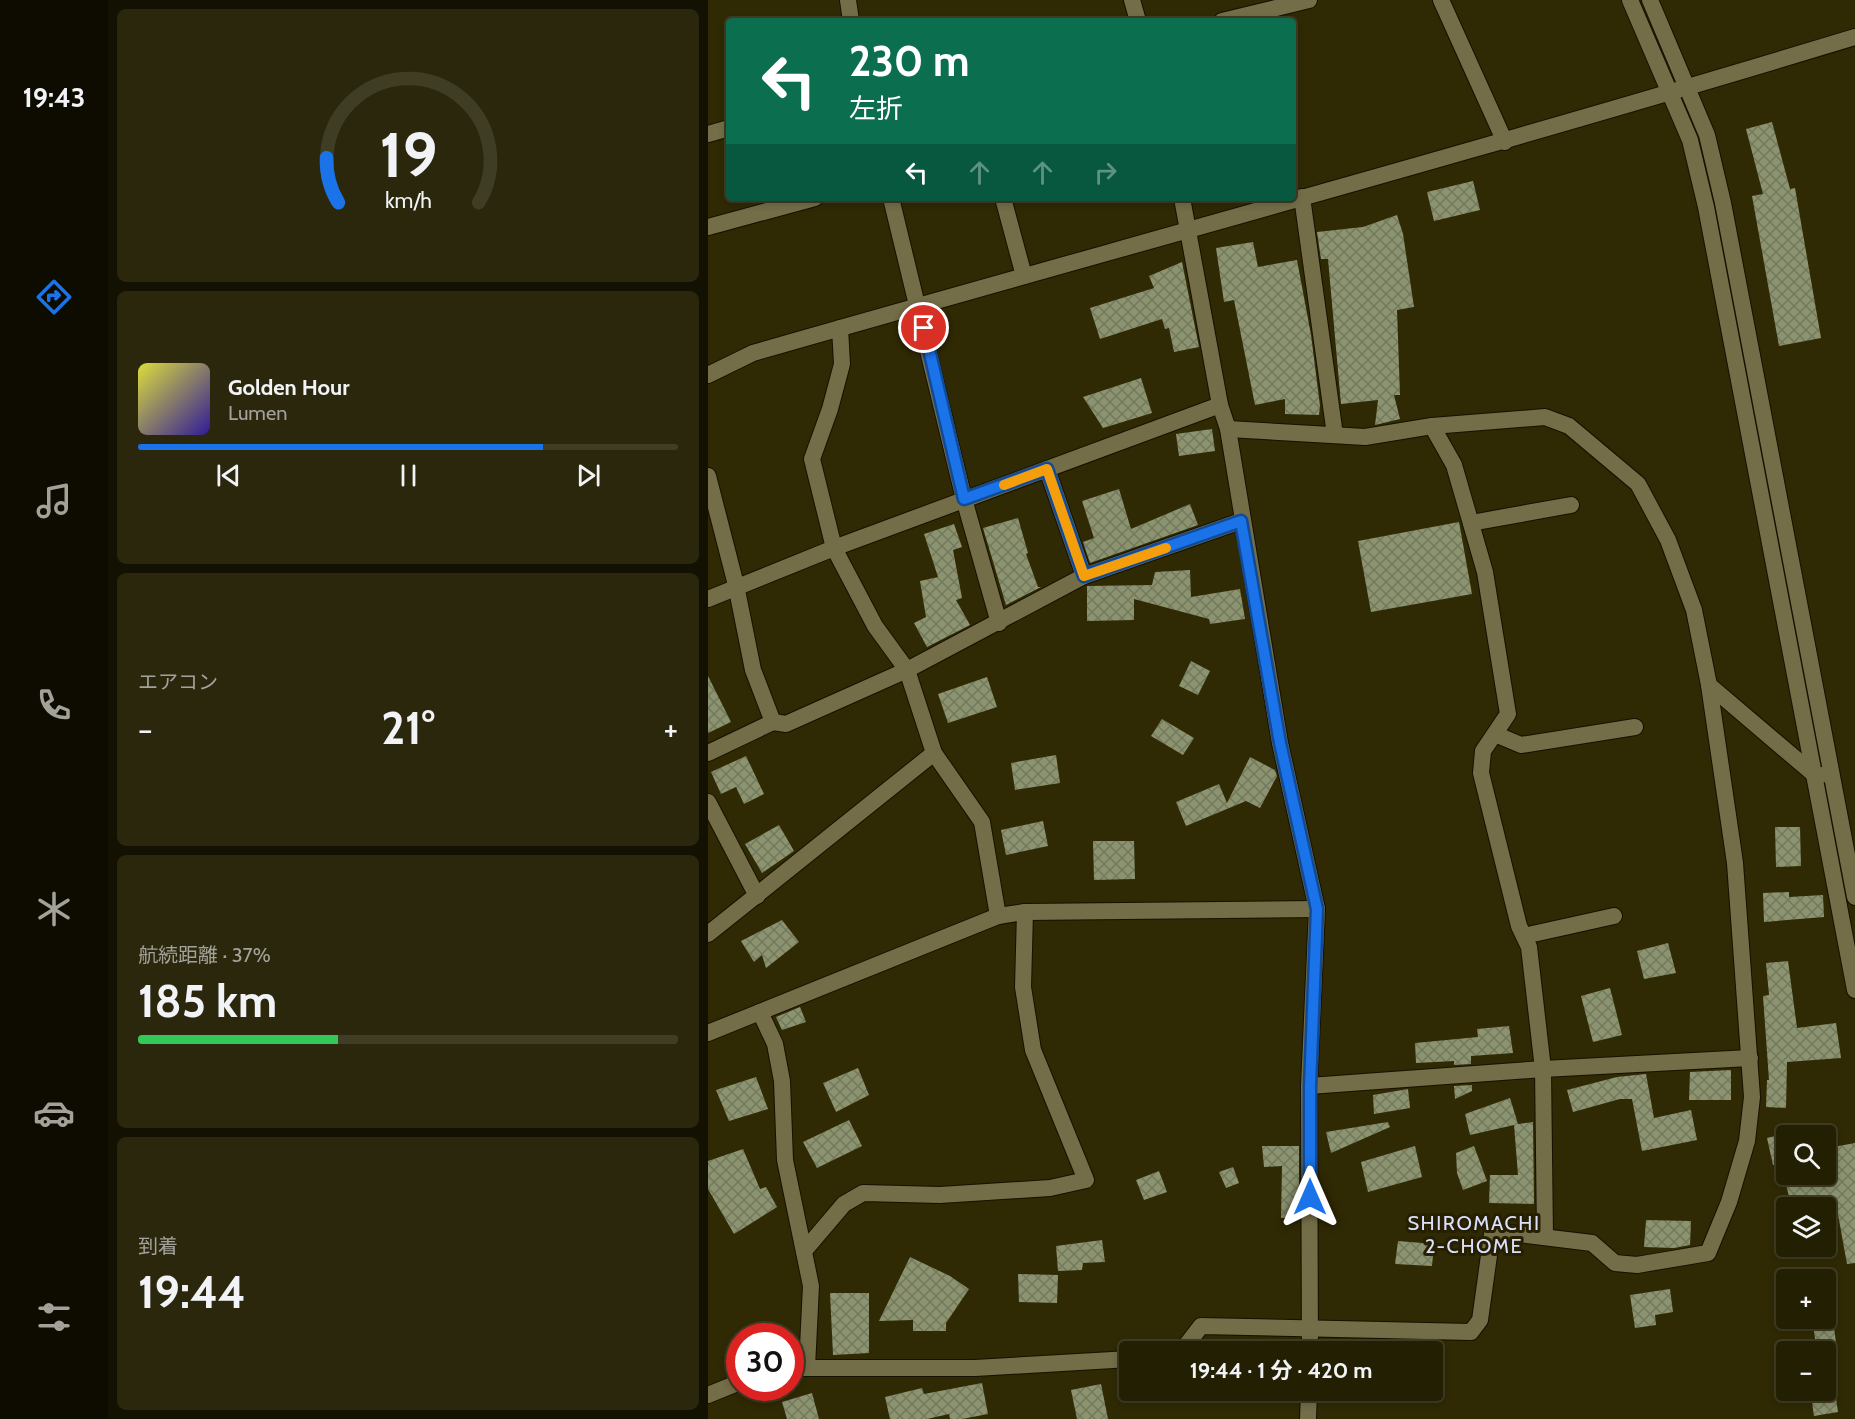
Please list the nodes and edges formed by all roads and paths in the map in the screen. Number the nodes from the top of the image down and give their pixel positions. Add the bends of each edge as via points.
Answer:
1 (848, 0) edge
2 (1132, 0) edge
3 (1309, 0) edge
4 (1441, 0) edge
5 (1630, 0) edge
6 (1650, 0) edge
7 (1258, 6) edge
8 (851, 18) edge
9 (1137, 18) edge
10 (1229, 18) edge
11 (1855, 37) edge
12 (1678, 90) junction
13 (726, 129) edge
14 (708, 134) edge
15 (1505, 142) junction
16 (1302, 197) junction
17 (1296, 199) edge
18 (804, 201) edge
19 (892, 201) edge
20 (1004, 201) edge
21 (1183, 201) edge
22 (1287, 201) edge
23 (708, 227) edge
24 (1189, 228) junction
25 (1024, 276) junction
26 (919, 307) junction
27 (840, 328) junction
28 (708, 375) edge
29 (1220, 405) junction
30 (1432, 426) junction
31 (1227, 429) junction
32 (1335, 435) junction
33 (1047, 469) junction
34 (708, 476) edge
35 (964, 499) junction
36 (1571, 505) dead end
37 (1241, 521) junction
38 (1471, 523) junction
39 (834, 548) junction
40 (1084, 576) junction
41 (736, 585) junction
42 (708, 598) edge
43 (999, 622) junction
44 (907, 670) junction
45 (1709, 685) junction
46 (773, 722) junction
47 (1635, 727) dead end
48 (1495, 734) junction
49 (708, 753) edge
50 (934, 753) junction
51 (1824, 774) junction
52 (708, 802) edge
53 (1844, 851) edge
54 (758, 896) junction
55 (1855, 897) edge
56 (1317, 909) junction
57 (1025, 912) junction
58 (998, 916) junction
59 (1614, 916) dead end
60 (708, 934) edge
61 (1524, 936) junction
62 (1855, 990) edge
63 (760, 1011) junction
64 (708, 1033) edge
65 (1750, 1058) junction
66 (1543, 1069) junction
67 (1310, 1086) junction
68 (1545, 1237) junction
69 (804, 1251) junction
70 (1311, 1329) junction
71 (804, 1336) edge
72 (1189, 1341) edge
73 (1310, 1341) edge
74 (1119, 1360) edge
75 (804, 1367) edge
76 (726, 1388) edge
77 (708, 1395) edge
78 (1309, 1401) edge
79 (1308, 1419) edge

1 - 8 street
2 - 9 street
3 - 7 street
4 - 15 street
5 - 12 street
6 - 12 street
7 - 10 street
11 - 12 street
12 - 15 street
12 - 51 street via 1707,135 1723,203
13 - 14 street
15 - 16 street
16 - 17 street
16 - 32 street
18 - 23 street
19 - 26 street
20 - 25 street
21 - 24 street
22 - 24 street
24 - 25 street
24 - 29 street
25 - 26 street
26 - 27 street
26 - 35 street
27 - 28 street via 753,353
27 - 39 street via 842,364 812,459
29 - 31 street
29 - 33 street
30 - 32 street via 1365,437
30 - 38 street via 1454,465
30 - 45 street via 1545,417 1569,426 1638,484 1668,540 1694,610
31 - 32 street
31 - 37 street
33 - 35 street
33 - 40 street
34 - 41 street
35 - 39 street
35 - 43 street
36 - 38 street
37 - 40 street
37 - 56 street via 1280,743
38 - 48 street via 1485,572 1508,714
39 - 41 street
39 - 44 street via 875,626
40 - 43 street
41 - 42 street
41 - 46 street via 753,670
43 - 44 street
44 - 46 street via 786,724
44 - 50 street
45 - 51 street
45 - 65 street via 1735,863
46 - 49 street
47 - 48 street via 1521,745
48 - 61 street via 1483,751 1480,773
50 - 54 street
50 - 58 street via 982,822
51 - 53 street
52 - 54 street
53 - 55 street
53 - 62 street
54 - 60 street
56 - 57 street
56 - 67 street
57 - 58 street
57 - 69 street via 1023,987 1033,1050 1086,1180 1050,1188 940,1195 863,1193 844,1203
58 - 63 street
59 - 61 street
61 - 66 street via 1529,947
63 - 64 street
63 - 69 street via 775,1044 782,1081 785,1160
65 - 66 street
65 - 68 street via 1752,1097 1747,1141 1729,1202 1708,1253 1637,1265 1615,1263 1592,1243
66 - 67 street
66 - 68 street
67 - 70 street
68 - 70 street via 1492,1234 1480,1320 1471,1332
69 - 71 street via 812,1286
70 - 72 street via 1201,1326
70 - 73 street
74 - 75 street via 975,1368
76 - 77 street
78 - 79 street

